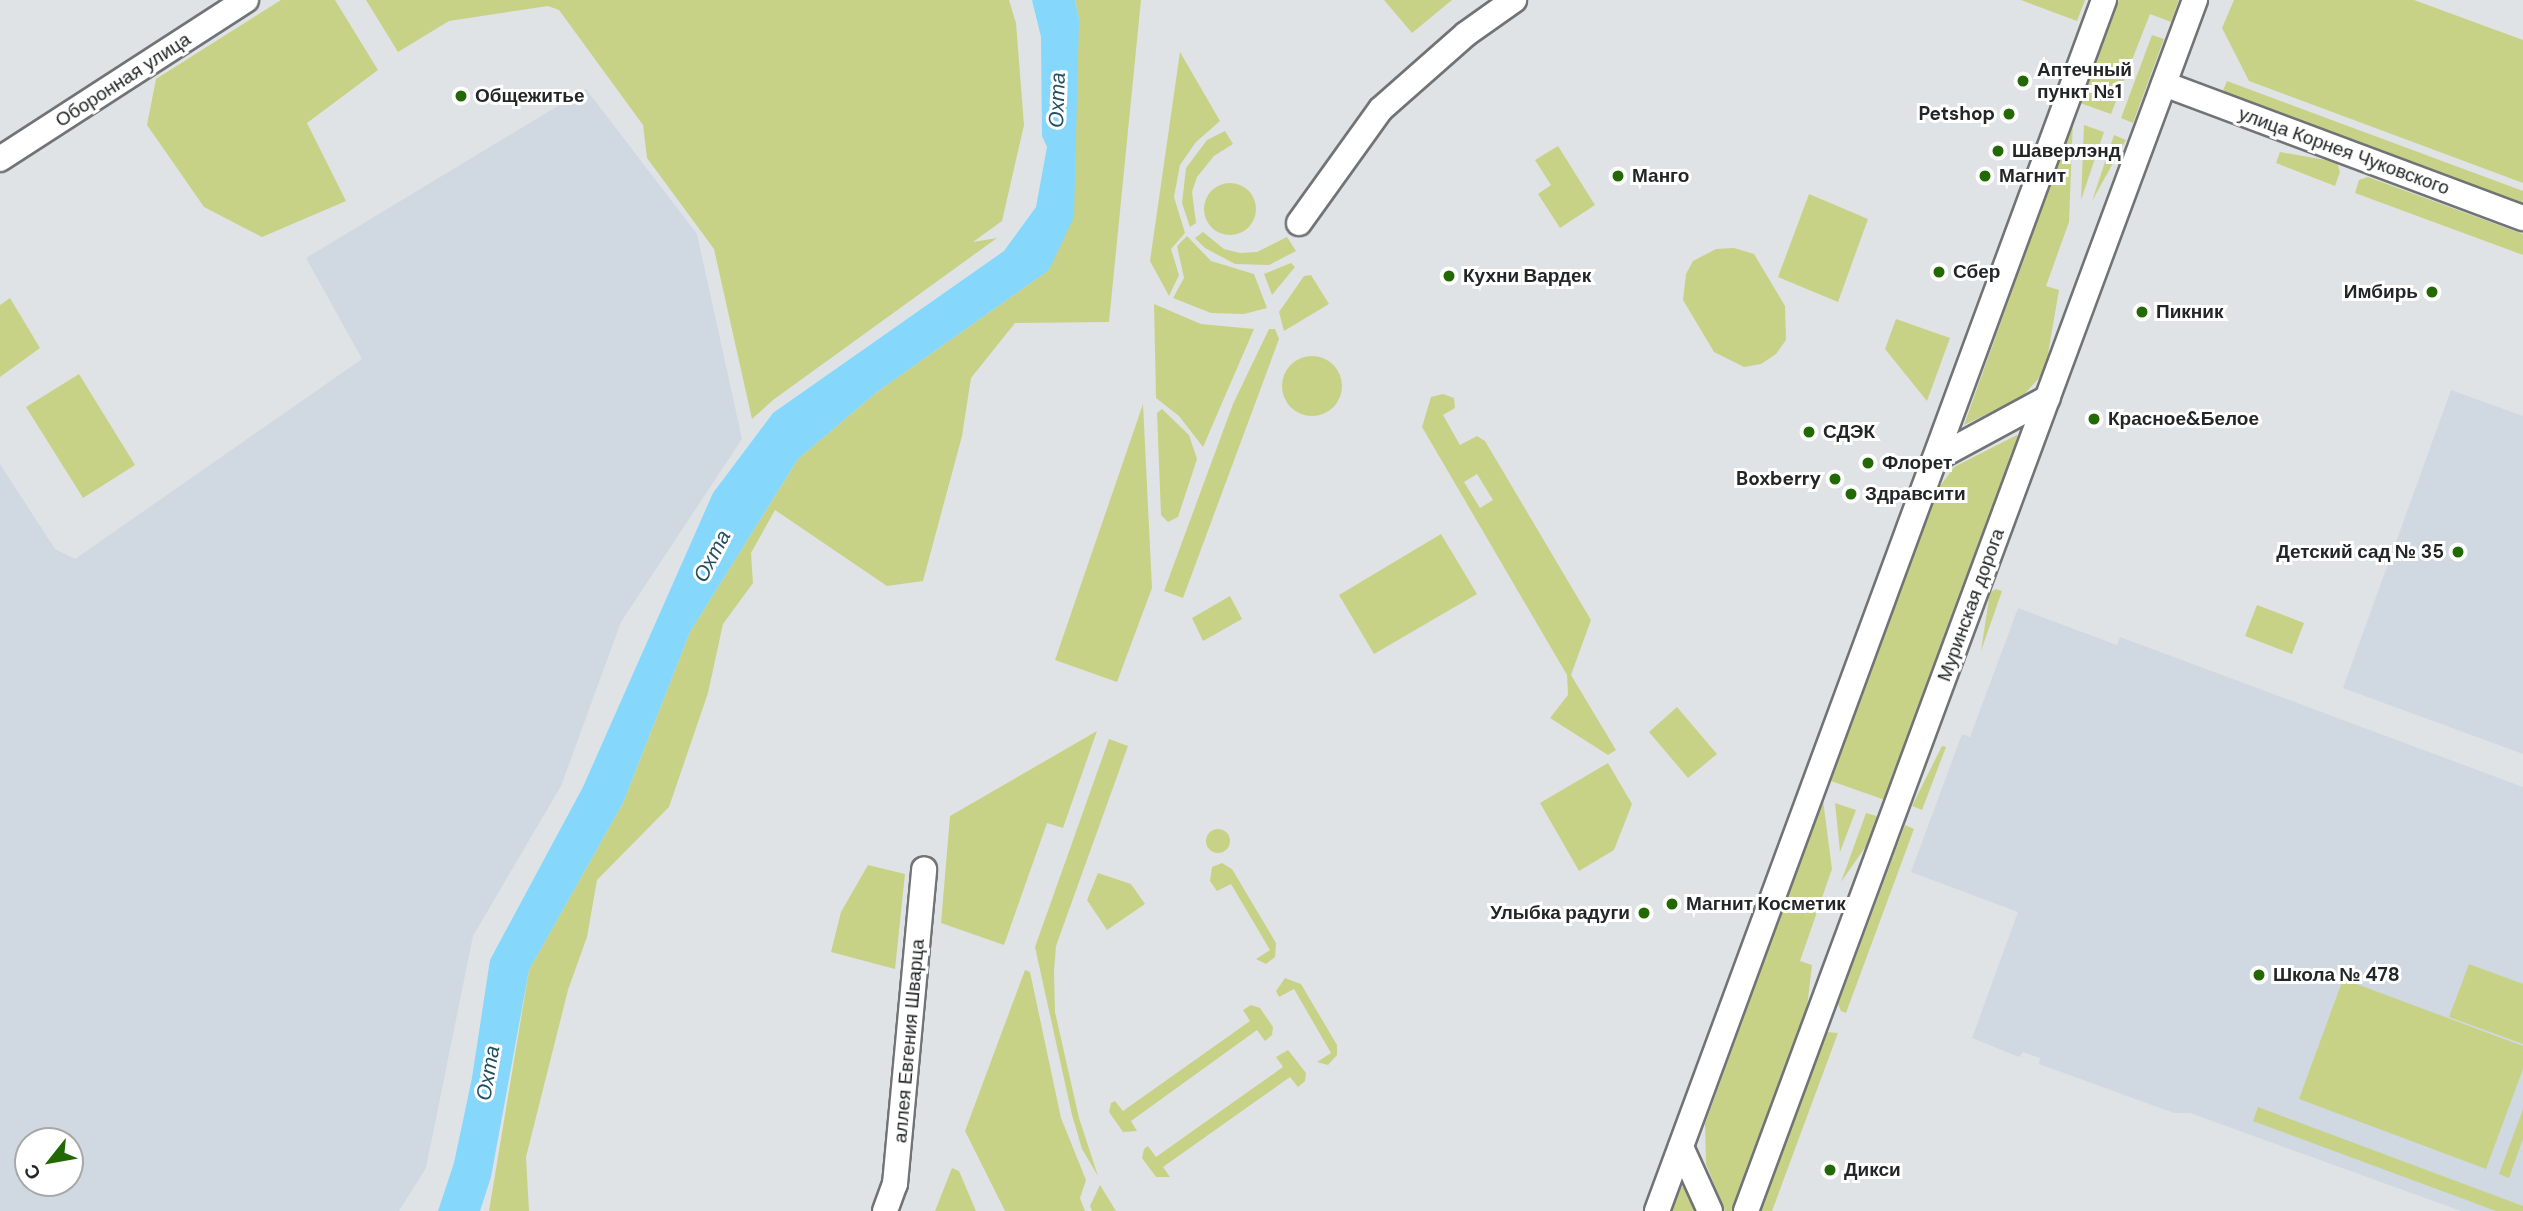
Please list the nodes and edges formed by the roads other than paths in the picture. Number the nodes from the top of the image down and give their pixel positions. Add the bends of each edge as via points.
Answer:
1 (246, 0) edge
2 (1514, 0) edge
3 (2104, 0) edge
4 (2195, 0) edge
5 (2164, 84) junction
6 (0, 159) edge
7 (2523, 218) edge
8 (1299, 223) dead end
9 (2048, 398) junction
10 (1935, 459) junction
11 (924, 869) dead end
12 (1681, 1147) junction
13 (885, 1211) edge
14 (1657, 1211) edge
15 (1710, 1211) edge
16 (1746, 1211) edge

1 - 6 street, Оборонная улица
2 - 8 street via 1465,34 1381,109
3 - 10 street
4 - 5 street, Муринская дорога
5 - 7 street, улица Корнея Чуковского
5 - 9 street, Муринская дорога
9 - 10 street
9 - 16 street, Муринская дорога
10 - 12 street
11 - 13 street, аллея Евгения Шварца via 895,1184
12 - 14 street
12 - 15 street

